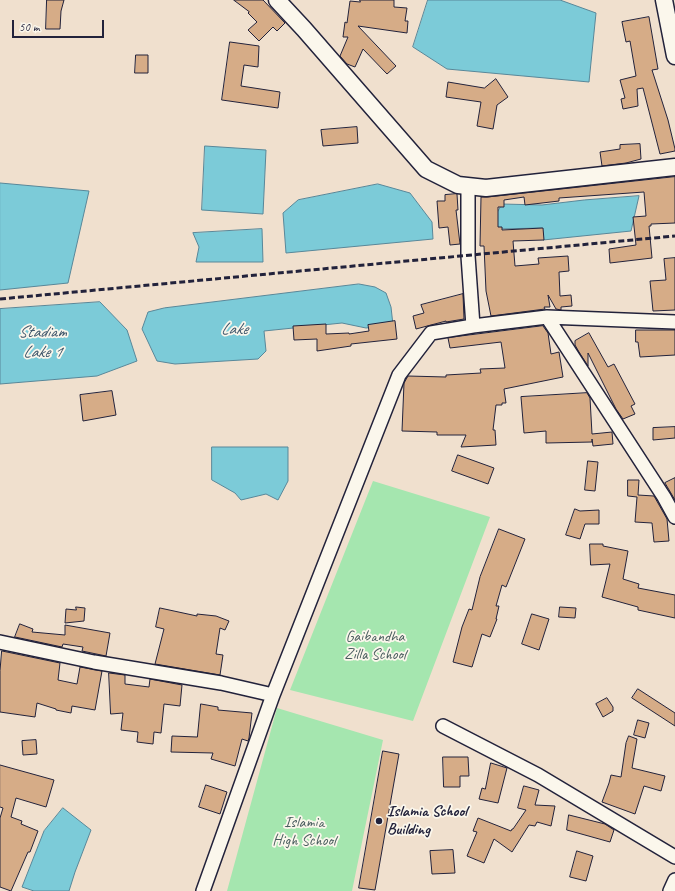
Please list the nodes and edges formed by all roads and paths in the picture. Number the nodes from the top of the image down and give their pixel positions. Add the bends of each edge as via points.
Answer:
1 (277, 0) edge
2 (664, 0) edge
3 (675, 56) edge
4 (675, 167) edge
5 (468, 186) junction
6 (547, 317) junction
7 (675, 322) edge
8 (474, 326) junction
9 (675, 517) edge
10 (0, 642) edge
11 (273, 695) junction
12 (443, 726) dead end
13 (675, 857) edge
14 (675, 880) edge
15 (203, 891) edge
16 (670, 891) edge

1 - 5 main road via 426,169 458,185
2 - 3 main road
4 - 5 main road via 486,188
5 - 8 street via 468,256
6 - 7 street
6 - 8 street
6 - 9 street
8 - 11 street via 431,333 399,375
10 - 11 street
11 - 15 street
12 - 13 street via 538,775
14 - 16 street

